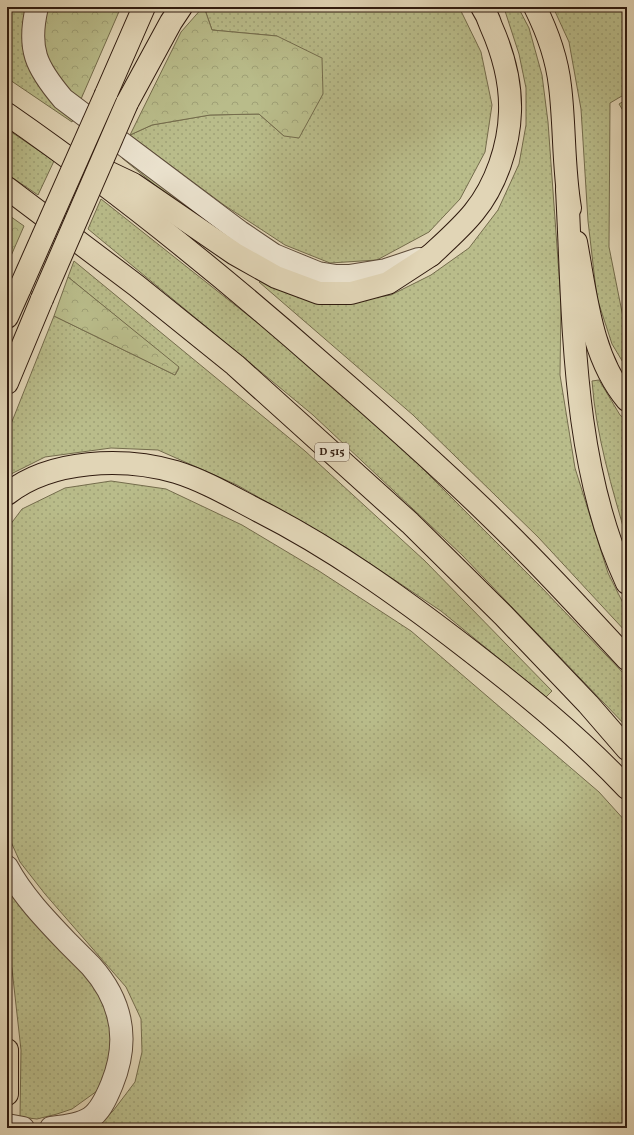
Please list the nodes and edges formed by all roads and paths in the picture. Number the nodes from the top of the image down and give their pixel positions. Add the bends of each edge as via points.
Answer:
1 (37, 7) edge
2 (144, 7) edge
3 (181, 7) edge
4 (482, 7) edge
5 (535, 7) edge
6 (7, 114) edge
7 (56, 148) junction
8 (7, 188) edge
9 (567, 189) junction
10 (431, 255) junction
11 (7, 317) edge
12 (7, 383) edge
13 (627, 400) edge
14 (7, 494) edge
15 (627, 583) edge
16 (627, 659) edge
17 (627, 749) edge
18 (627, 788) edge
19 (7, 867) edge
20 (7, 1050) edge
21 (7, 1054) edge
22 (7, 1094) edge
23 (7, 1125) edge
24 (23, 1128) edge
25 (52, 1128) edge

1 - 10 street via 32,44 46,78 63,99 274,255 318,273 336,276 386,270
2 - 11 main road, bridge
3 - 12 main road, bridge via 127,103
4 - 10 main road via 497,38 505,63 510,112 506,140 498,167 475,211
5 - 9 main road via 554,56 560,85
6 - 7 main road
7 - 10 main road via 133,184 235,254 269,273 319,293 351,293 388,283
7 - 16 main road via 144,214 271,319 388,422 483,509
8 - 17 main road, D 515 via 137,286 235,365 410,523 588,704
9 - 13 main road via 591,322 610,374
9 - 15 main road via 576,364 582,418 600,511
14 - 18 main road via 33,478 51,472 113,463 146,465 166,470 222,491 292,528 418,611 525,693 608,767
19 - 25 street via 15,882 42,915 105,984 121,1022 122,1043 118,1065 111,1087 96,1114 82,1123
20 - 21 main road
21 - 22 main road
23 - 24 street

